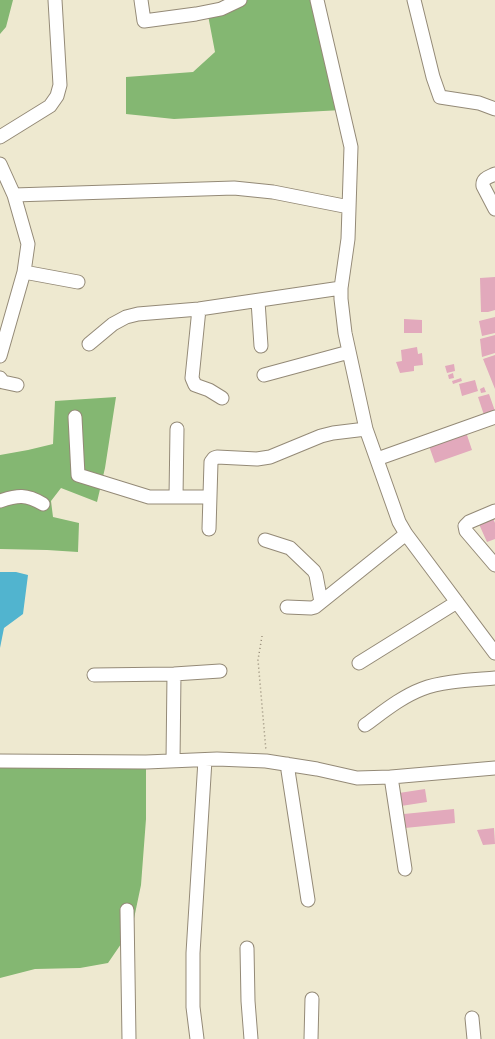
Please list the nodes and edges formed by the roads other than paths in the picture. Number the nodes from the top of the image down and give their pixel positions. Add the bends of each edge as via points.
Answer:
1 (54, 0) edge
2 (141, 0) edge
3 (240, 0) edge
4 (317, 0) edge
5 (414, 0) edge
6 (495, 109) edge
7 (0, 137) edge
8 (0, 164) edge
9 (495, 174) edge
10 (14, 195) junction
11 (349, 207) junction
12 (495, 209) edge
13 (24, 272) junction
14 (78, 282) dead end
15 (341, 288) junction
16 (258, 301) junction
17 (199, 309) junction
18 (89, 344) dead end
19 (261, 346) dead end
20 (349, 352) junction
21 (0, 356) edge
22 (264, 375) dead end
23 (0, 378) edge
24 (17, 384) dead end
25 (222, 398) dead end
26 (75, 417) dead end
27 (495, 417) edge
28 (177, 429) dead end
29 (366, 429) junction
30 (377, 459) junction
31 (176, 497) junction
32 (209, 497) junction
33 (0, 501) edge
34 (43, 504) dead end
35 (495, 512) edge
36 (209, 529) dead end
37 (406, 534) junction
38 (265, 540) dead end
39 (495, 565) edge
40 (321, 602) junction
41 (457, 602) junction
42 (287, 607) dead end
43 (495, 653) edge
44 (359, 663) dead end
45 (220, 671) dead end
46 (174, 674) junction
47 (94, 675) dead end
48 (495, 678) edge
49 (365, 725) dead end
50 (204, 760) junction
51 (0, 761) edge
52 (173, 761) junction
53 (287, 764) junction
54 (495, 768) edge
55 (391, 777) junction
56 (405, 870) dead end
57 (308, 900) dead end
58 (127, 910) dead end
59 (247, 948) dead end
60 (312, 999) dead end
61 (472, 1018) dead end
62 (130, 1039) edge
63 (197, 1039) edge
64 (251, 1039) edge
65 (311, 1039) edge
66 (474, 1039) edge

1 - 7 street via 60,85 57,96 50,106
2 - 3 street via 144,21 221,9
4 - 11 street via 350,147
5 - 6 street via 440,97 479,103
8 - 10 street
9 - 12 street via 485,178 483,182
10 - 11 street via 234,188 273,192
10 - 13 street via 28,244
11 - 15 street via 348,240
13 - 14 street
13 - 21 street
15 - 16 street
15 - 20 street
16 - 17 street
16 - 19 street
17 - 18 street via 126,317 113,324
17 - 25 street via 193,382
20 - 22 street
20 - 29 street
23 - 24 street via 3,382
26 - 31 street via 78,476 142,496
27 - 30 street
28 - 31 street
29 - 30 street
29 - 32 street via 327,435 270,457 214,458 211,462
30 - 37 street via 399,522
31 - 32 street
32 - 36 street
33 - 34 street via 26,495
35 - 39 street via 465,526 466,531
37 - 40 street
37 - 41 street
38 - 40 street via 290,548 314,571
40 - 42 street via 311,608
41 - 43 street
41 - 44 street
45 - 46 street
46 - 47 street
46 - 52 street
48 - 49 street via 423,688 406,696
50 - 52 street
50 - 53 street
50 - 63 street via 193,953 193,1007
51 - 52 street
53 - 55 street via 357,778
53 - 57 street
54 - 55 street
55 - 56 street
58 - 62 street
59 - 64 street
60 - 65 street
61 - 66 street

